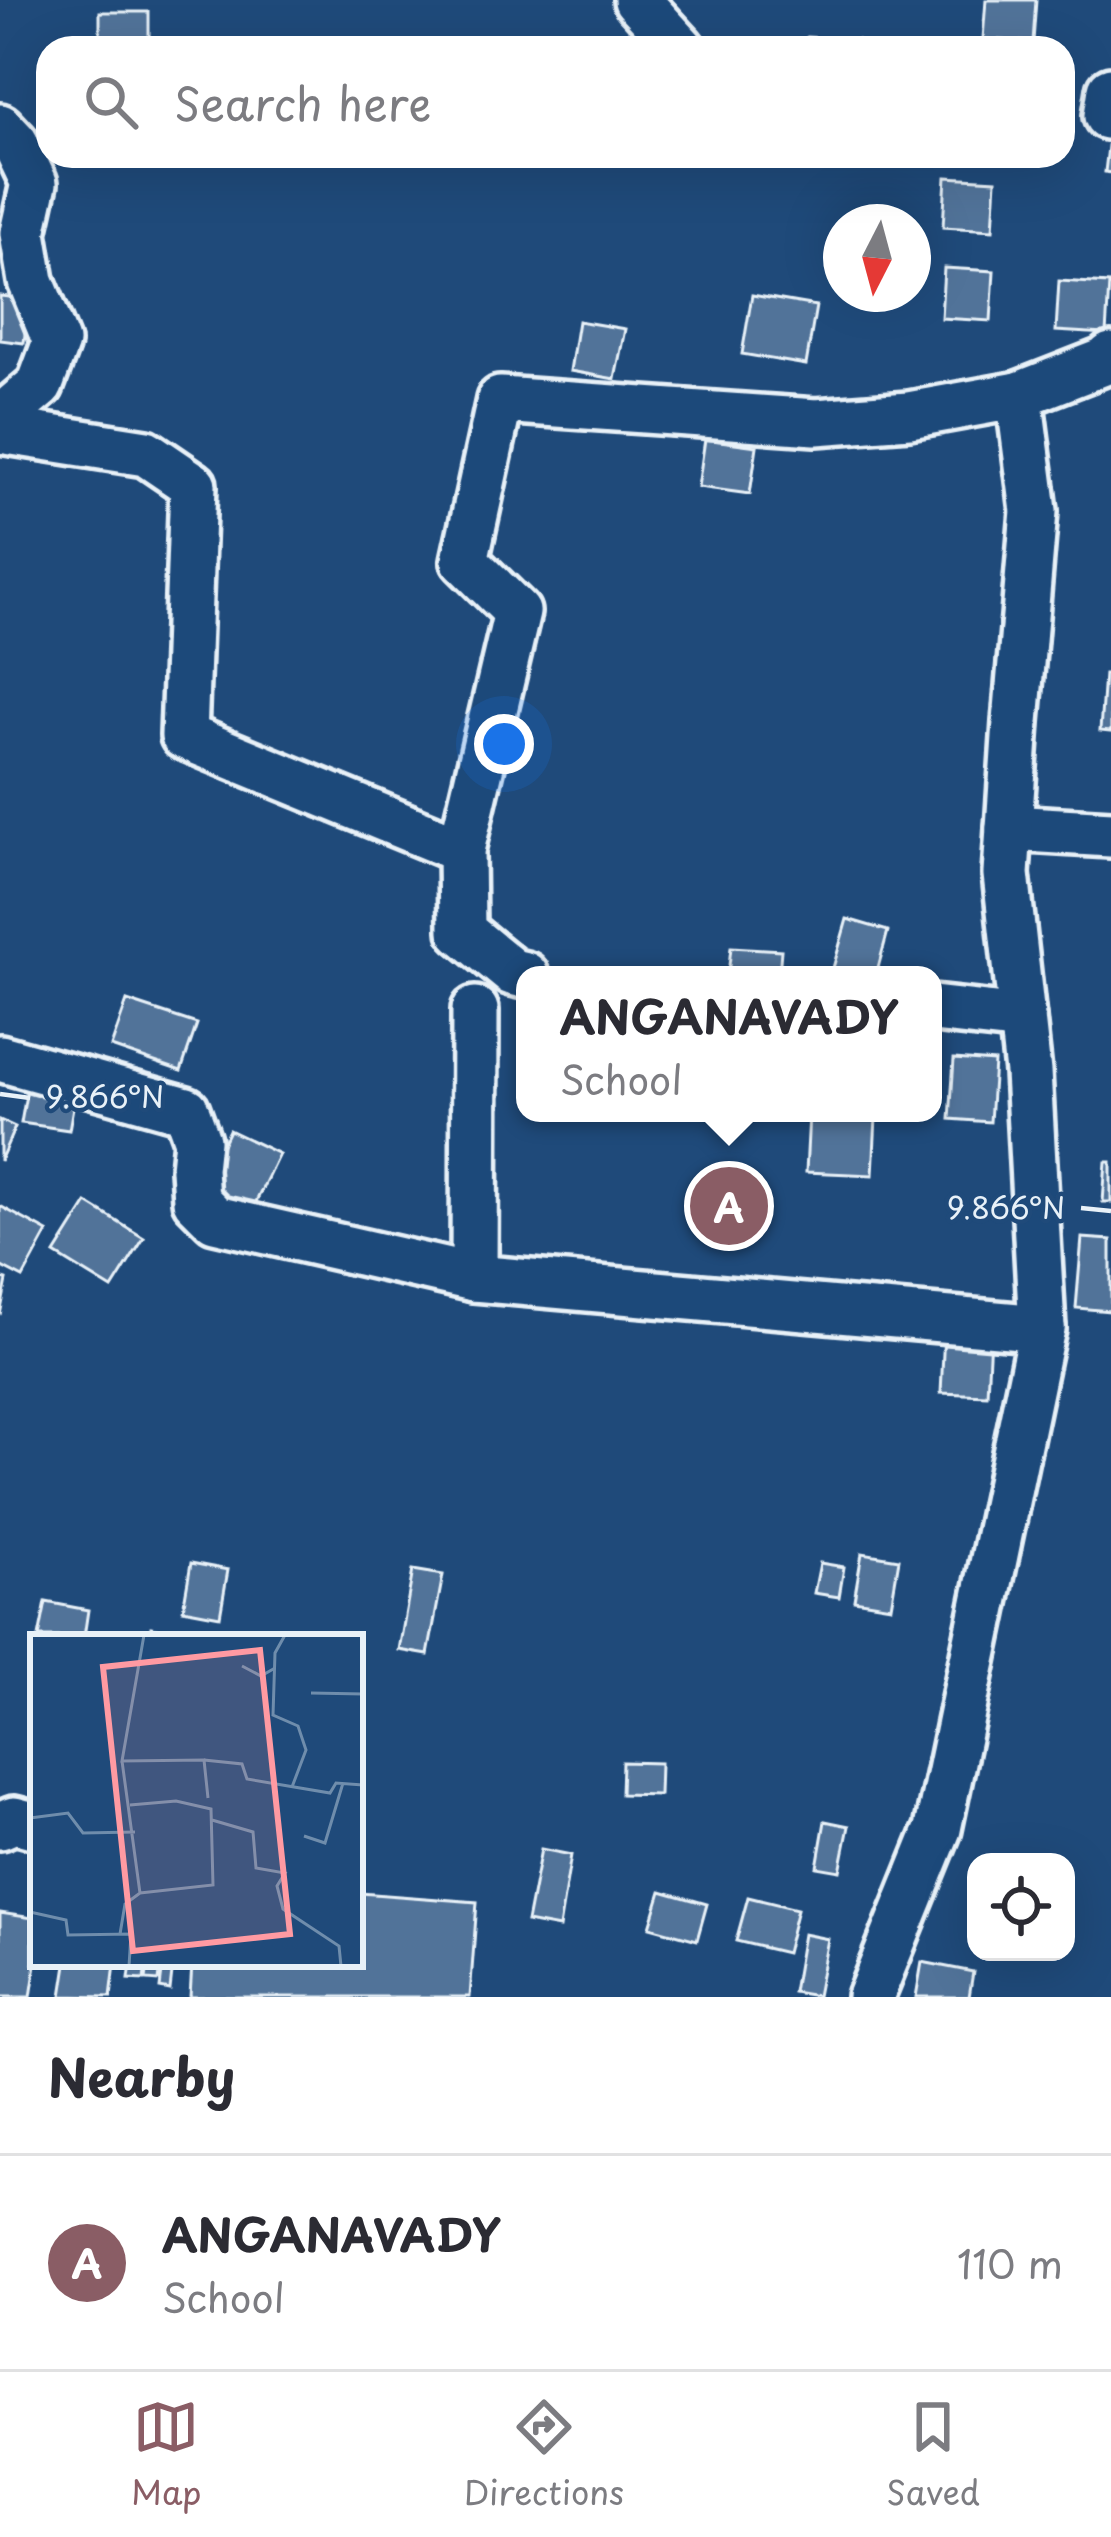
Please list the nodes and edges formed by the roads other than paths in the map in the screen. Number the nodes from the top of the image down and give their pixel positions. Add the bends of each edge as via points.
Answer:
1 (637, 0) edge
2 (670, 36) edge
3 (1111, 90) edge
4 (1111, 116) edge
5 (0, 127) edge
6 (1111, 356) edge
7 (1019, 395) junction
8 (0, 419) edge
9 (0, 430) edge
10 (1009, 828) junction
11 (1111, 834) edge
12 (461, 850) junction
13 (516, 973) edge
14 (475, 1010) dead end
15 (942, 1010) edge
16 (1022, 1019) junction
17 (0, 1058) edge
18 (474, 1278) junction
19 (1042, 1328) junction
20 (30, 1824) edge
21 (0, 1826) edge
22 (870, 1997) edge

1 - 2 street
3 - 4 street
5 - 8 street via 34,183 23,233 31,281 56,343 40,385
6 - 7 street
7 - 10 street via 1034,511
7 - 12 street via 816,422 500,400 465,561 517,613
9 - 12 street via 146,453 193,484 184,736
10 - 11 street
10 - 16 street via 1006,874
12 - 13 street via 462,931
14 - 18 street
15 - 16 street
16 - 19 street
17 - 18 street via 186,1110 197,1139 196,1200 215,1219
18 - 19 street
19 - 22 street via 938,1829
20 - 21 street

